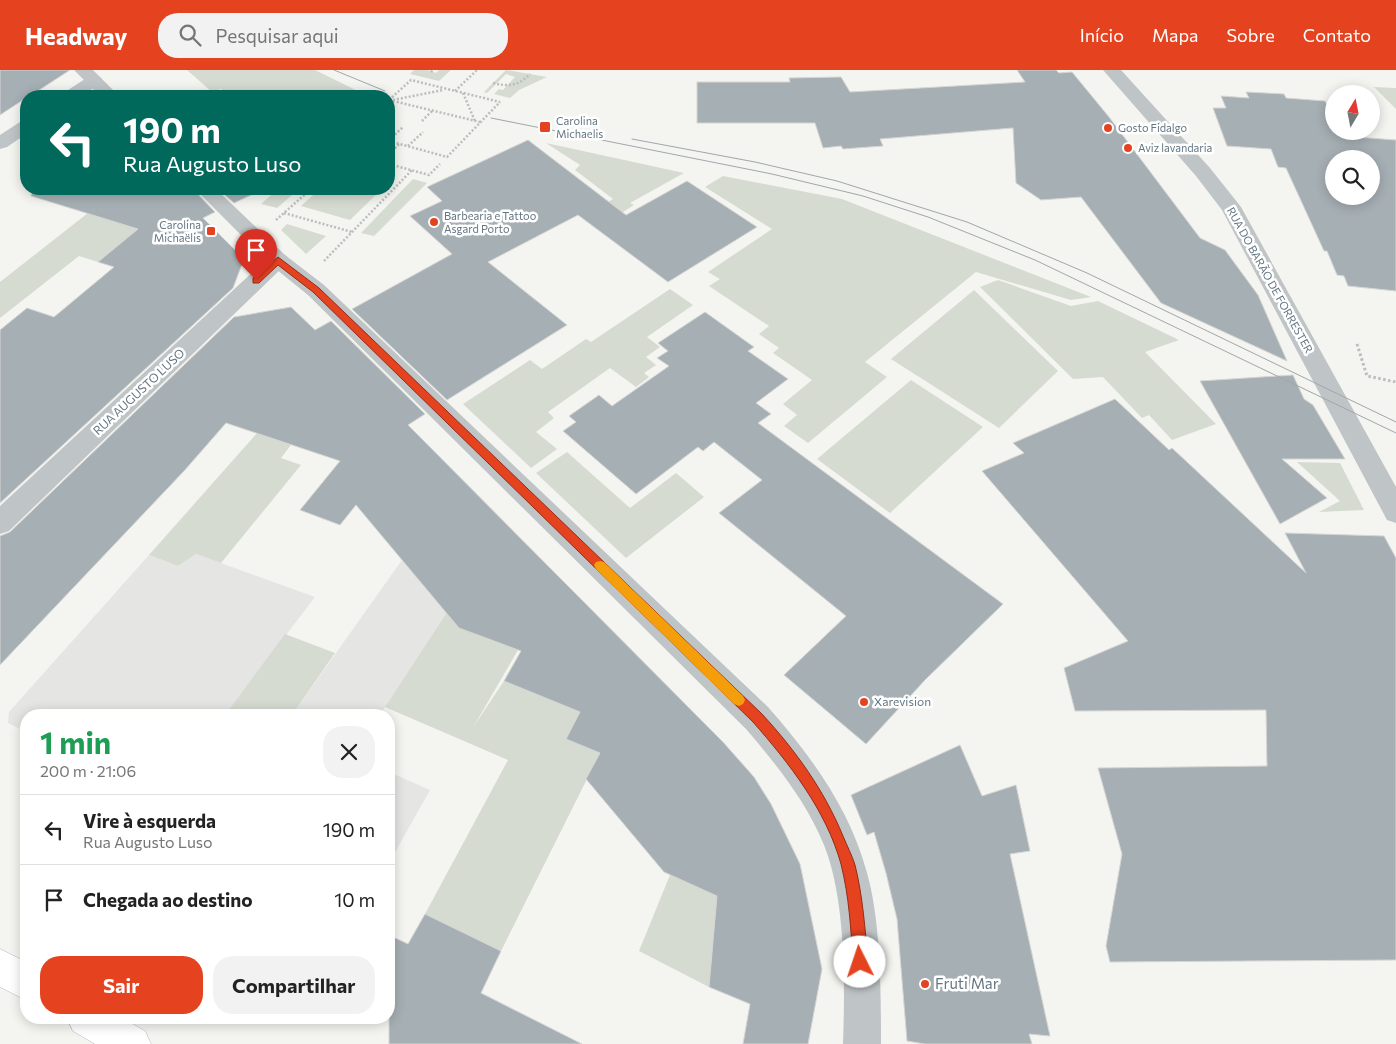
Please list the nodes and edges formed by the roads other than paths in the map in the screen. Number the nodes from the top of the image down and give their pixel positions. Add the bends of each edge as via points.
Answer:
1 (1112, 70) edge
2 (88, 75) edge
3 (75, 90) edge
4 (104, 90) edge
5 (20, 130) edge
6 (0, 143) edge
7 (211, 195) edge
8 (278, 260) junction
9 (1396, 512) edge
10 (0, 523) edge
11 (0, 967) edge
12 (20, 979) edge
13 (97, 1024) edge
14 (132, 1044) edge
15 (862, 1044) edge

1 - 9 street, RUA DO BARÃO DE FORRESTER via 1231,207
2 - 3 street
2 - 4 street
5 - 6 street
7 - 8 street
8 - 10 street, RUA AUGUSTO LUSO
8 - 15 street via 316,290 757,718 784,748 822,805 848,863 856,905 863,1001
11 - 12 main road
13 - 14 main road

